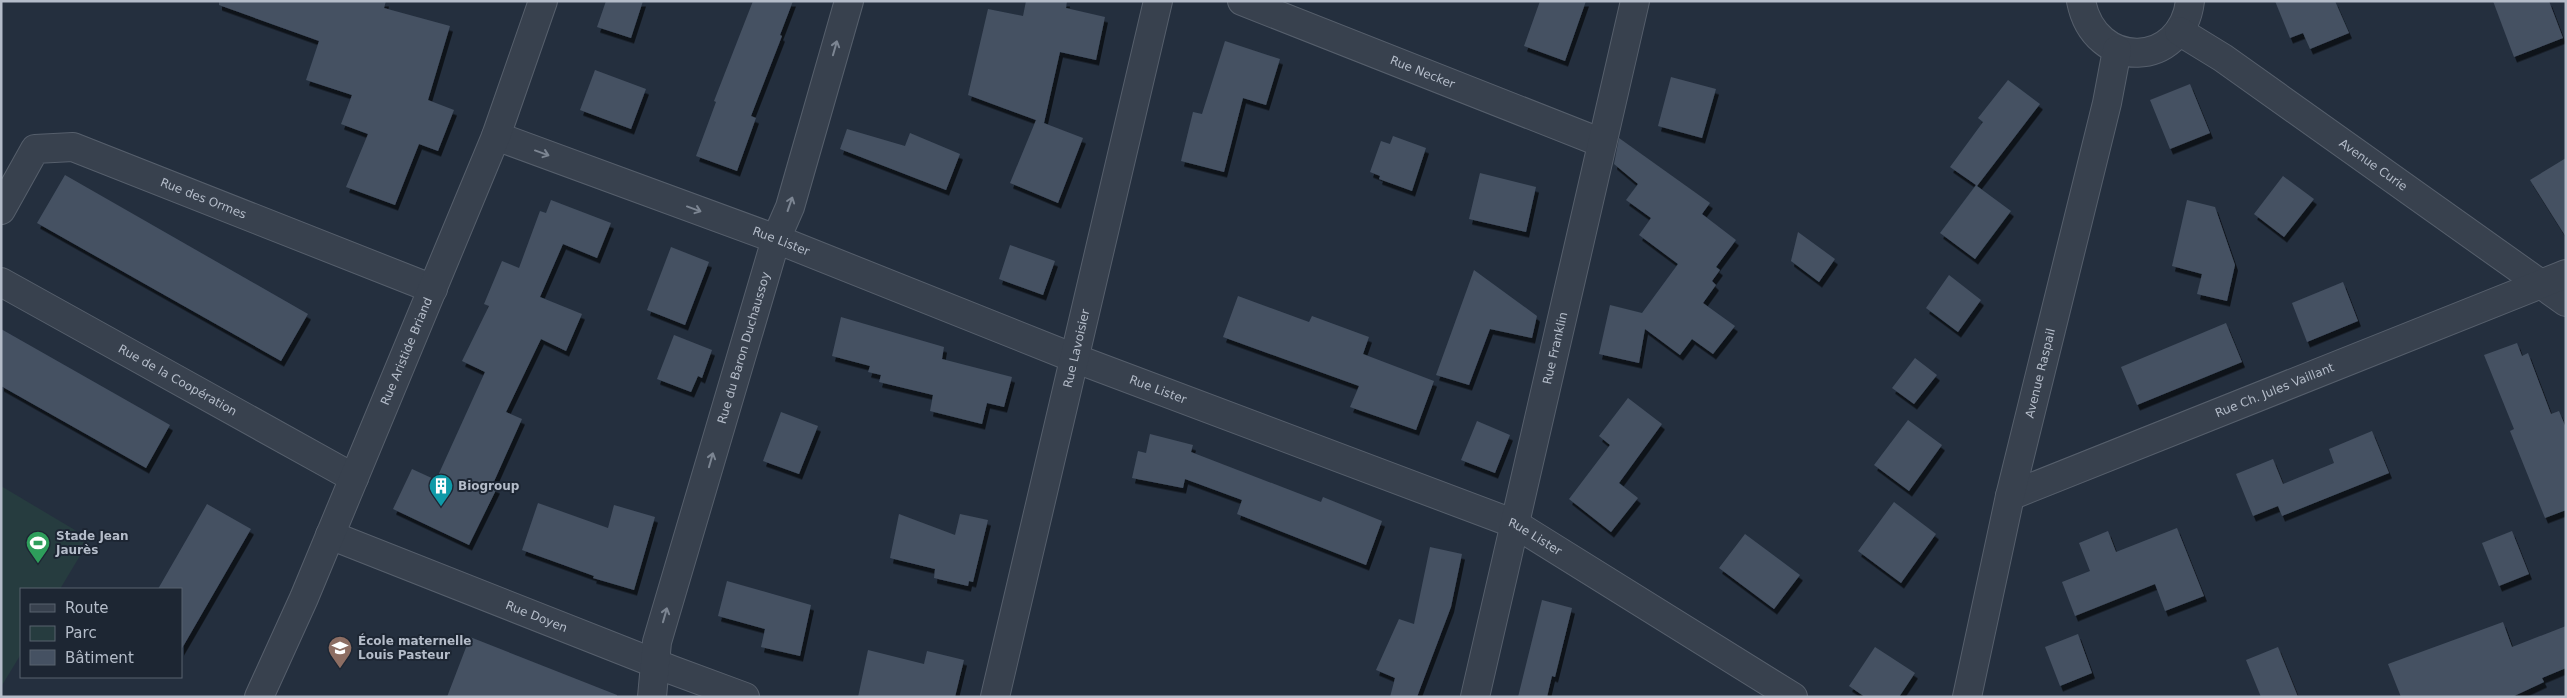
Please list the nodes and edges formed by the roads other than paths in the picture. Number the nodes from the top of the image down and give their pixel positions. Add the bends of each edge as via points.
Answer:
1 (849, 1) edge
2 (1158, 1) edge
3 (1242, 1) edge
4 (1635, 1) edge
5 (2081, 1) edge
6 (2190, 1) edge
7 (535, 4) edge
8 (2179, 31) junction
9 (2117, 50) junction
10 (496, 136) junction
11 (1602, 143) junction
12 (1, 210) edge
13 (776, 239) junction
14 (2566, 274) edge
15 (1, 282) edge
16 (2540, 284) junction
17 (433, 289) junction
18 (2566, 302) edge
19 (1074, 358) junction
20 (354, 478) junction
21 (2010, 496) junction
22 (1515, 524) junction
23 (330, 535) junction
24 (654, 663) junction
25 (259, 697) edge
26 (652, 697) edge
27 (745, 697) edge
28 (995, 697) edge
29 (1475, 697) edge
30 (1793, 697) edge
31 (1967, 697) edge

13 -> 1 street, Rue du Baron Duchaussoy via 790,207
2 - 19 street, Rue Lavoisier
3 - 11 street, Rue Necker
4 - 11 street, Rue Franklin
5 - 9 street via 2091,30
6 - 8 street via 2187,18
7 - 10 street, Rue Aristide Briand
8 - 9 street via 2167,43 2151,50 2134,53
8 - 16 street, Avenue Curie via 2223,58
9 - 21 street, Avenue Raspail via 2107,103
10 -> 13 street, Rue Lister
10 - 17 street, Rue Aristide Briand
11 - 22 street, Rue Franklin
12 - 17 street, Rue des Ormes via 34,149 73,146
13 - 19 street, Rue Lister
24 -> 13 street, Rue du Baron Duchaussoy via 657,642
14 - 16 street, Rue Ch. Jules Vaillant
15 - 20 street, Rue de la Coopération
16 - 18 street, Avenue Curie
16 - 21 street, Rue Ch. Jules Vaillant
17 - 20 street, Rue Aristide Briand
19 - 22 street, Rue Lister
19 - 28 street, Rue Lavoisier
20 - 23 street, Rue Aristide Briand
21 - 31 street, Avenue Raspail
22 - 29 street, Rue Franklin
22 - 30 street, Rue Lister
23 - 24 street, Rue Doyen
23 - 25 street, Rue Aristide Briand
24 - 26 street, Rue du Baron Duchaussoy
24 - 27 street, Rue Doyen

